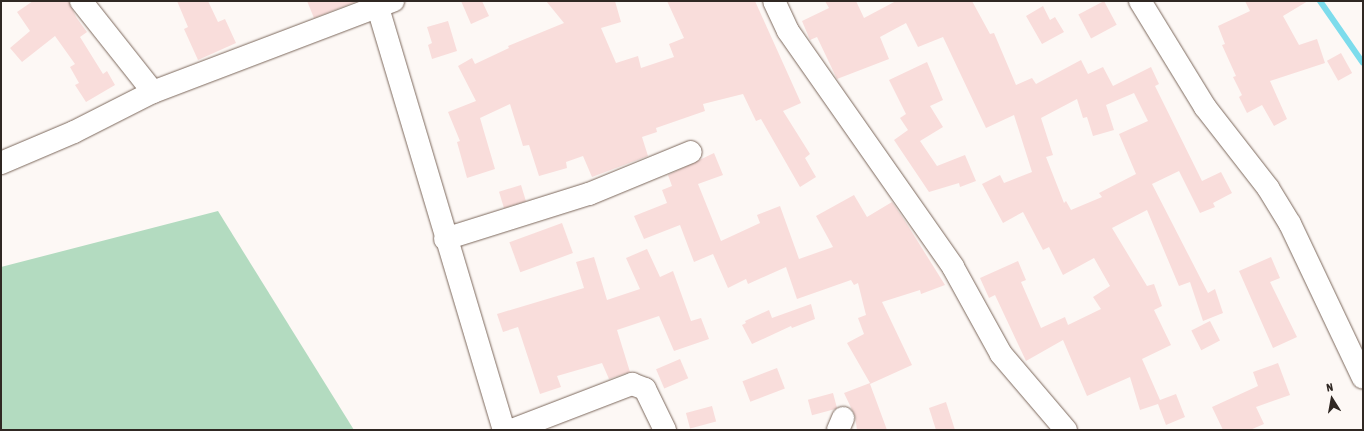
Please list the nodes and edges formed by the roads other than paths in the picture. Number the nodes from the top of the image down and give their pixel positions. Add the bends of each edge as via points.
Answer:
1 (81, 1) edge
2 (774, 1) edge
3 (1140, 1) edge
4 (382, 3) edge
5 (153, 92) junction
6 (691, 152) dead end
7 (1, 163) edge
8 (445, 239) junction
9 (1363, 378) edge
10 (504, 430) edge
11 (512, 430) edge
12 (665, 430) edge
13 (1066, 430) edge

1 - 5 street
2 - 13 street via 788,31 953,267 1001,354
3 - 9 street via 1205,107 1268,188 1290,224
4 - 5 street
4 - 8 street
5 - 7 street via 74,132
6 - 8 street via 589,194
8 - 10 street
11 - 12 street via 632,384 645,389

